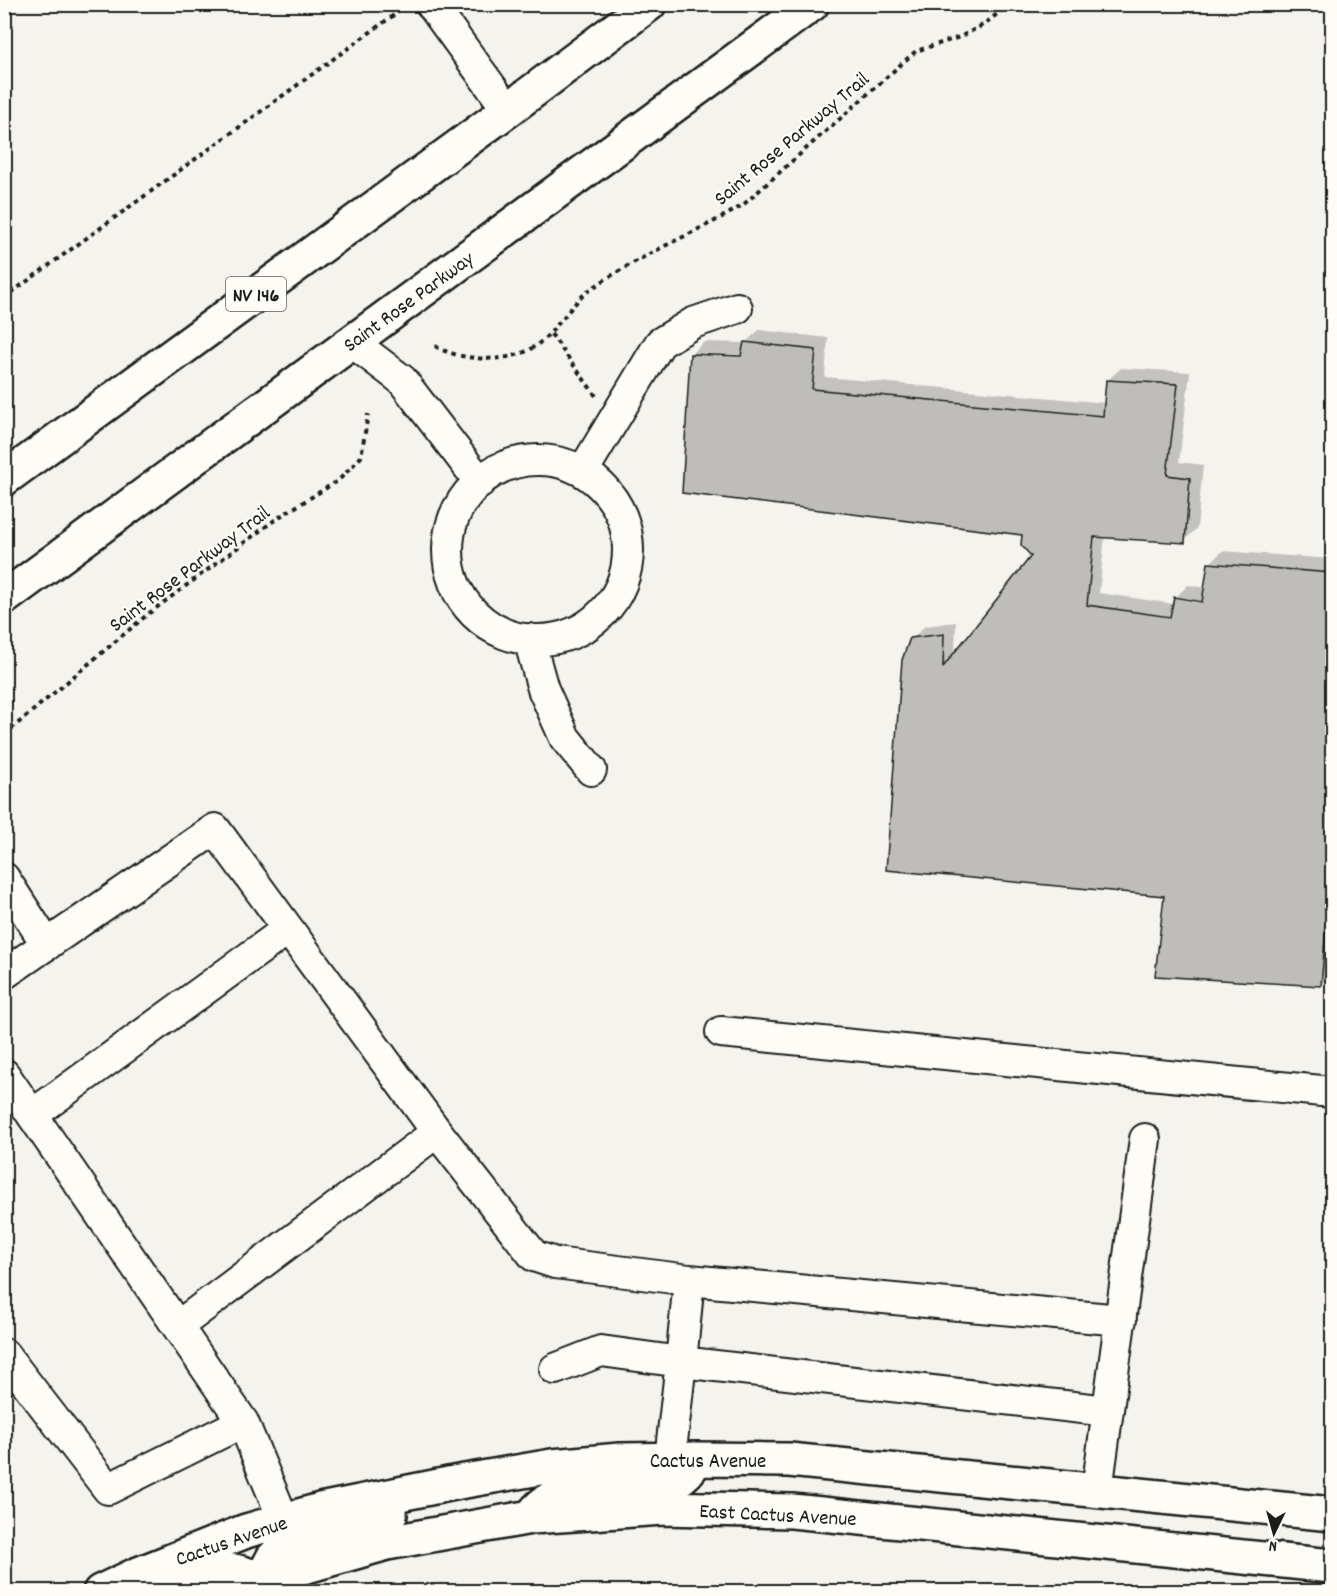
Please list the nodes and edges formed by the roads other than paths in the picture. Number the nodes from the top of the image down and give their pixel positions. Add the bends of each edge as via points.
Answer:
1 (431, 4) edge
2 (649, 4) edge
3 (812, 4) edge
4 (508, 110) junction
5 (737, 308) dead end
6 (352, 342) junction
7 (583, 471) junction
8 (4, 479) edge
9 (480, 482) junction
10 (4, 598) edge
11 (529, 639) junction
12 (591, 770) dead end
13 (4, 878) edge
14 (288, 929) junction
15 (47, 945) junction
16 (4, 974) edge
17 (721, 1032) dead end
18 (4, 1074) edge
19 (1332, 1092) edge
20 (32, 1115) junction
21 (437, 1132) junction
22 (1145, 1138) dead end
23 (689, 1280) junction
24 (1120, 1320) junction
25 (178, 1326) junction
26 (4, 1354) edge
27 (681, 1362) junction
28 (555, 1369) dead end
29 (1108, 1411) junction
30 (243, 1422) junction
31 (683, 1459) junction
32 (424, 1489) junction
33 (1097, 1490) junction
34 (1332, 1514) edge
35 (531, 1517) junction
36 (284, 1521) junction
37 (1332, 1566) edge
38 (265, 1585) edge
39 (100, 1592) edge
40 (158, 1592) edge
41 (232, 1592) edge

1 - 4 street
2 - 4 main road, NV 146
3 - 6 main road, Saint Rose Parkway
4 - 8 main road, NV 146
5 - 7 street via 693,323 660,343
6 - 9 street via 402,380
6 - 10 main road, Saint Rose Parkway
7 - 9 street via 554,461 524,460 497,469
7 - 11 street via 606,490 622,517 629,547 624,577 610,604 588,625 560,637
9 - 11 street via 456,509 448,537 449,566 458,593 476,616 501,632
11 - 12 street via 543,689 565,738
13 - 15 street
14 - 15 street via 216,829
14 - 20 street
14 - 21 street
15 - 16 street
17 - 19 street
18 - 20 street
20 - 25 street
21 - 23 street via 534,1256 555,1263
21 - 25 street
22 - 24 street
23 - 24 street
23 - 27 street
24 - 29 street
25 - 30 street
26 - 30 street via 108,1489
27 - 28 street via 601,1351
27 - 29 street
27 - 31 street
29 - 33 street
30 - 36 street
31 - 32 main road, Cactus Avenue via 552,1466
31 - 33 main road, Cactus Avenue via 789,1460
31 - 35 main road via 689,1473 670,1483 558,1494 541,1504
32 - 36 main road, Cactus Avenue
32 - 38 main road via 412,1502 389,1515 283,1549 273,1558
33 - 34 main road, Cactus Avenue
35 - 37 main road, East Cactus Avenue via 663,1508 792,1511
35 - 38 main road, East Cactus Avenue via 387,1543
36 - 39 main road, Cactus Avenue via 246,1531
38 - 40 main road via 235,1570 219,1571
38 - 41 main road, East Cactus Avenue

